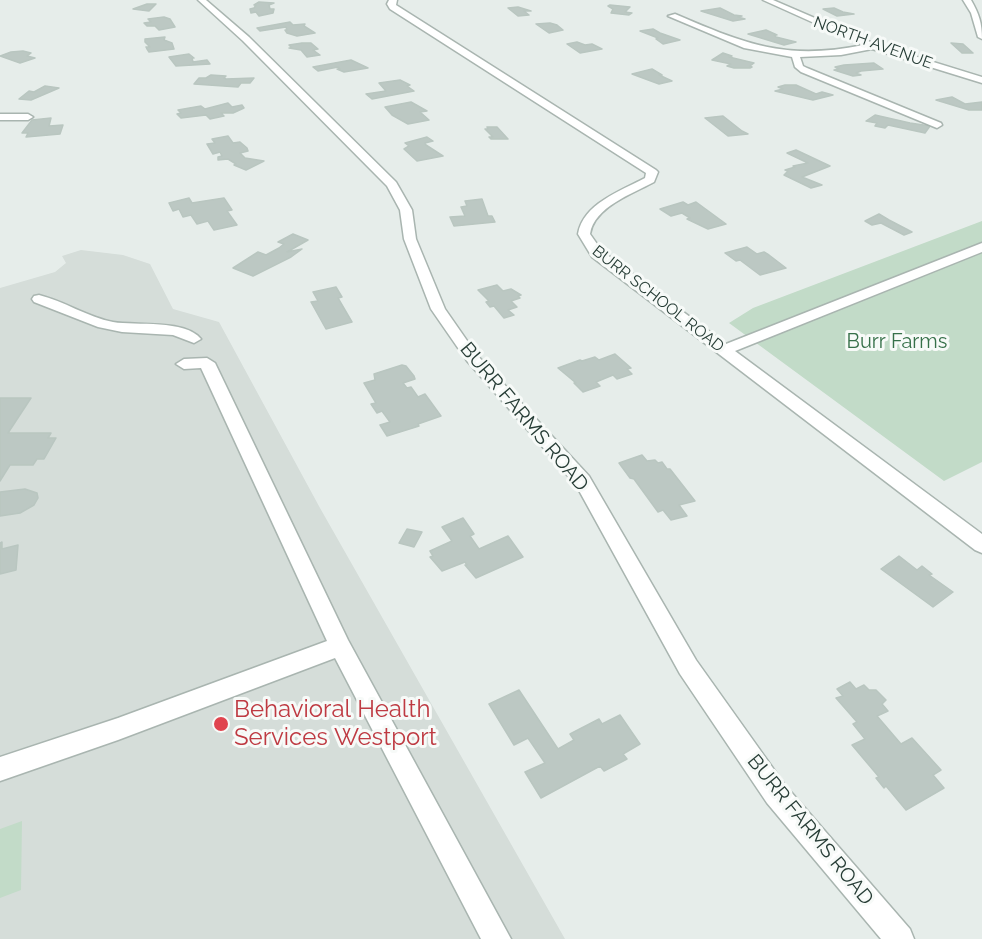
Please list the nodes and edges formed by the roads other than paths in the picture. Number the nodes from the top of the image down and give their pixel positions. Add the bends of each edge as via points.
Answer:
1 (202, 0) edge
2 (393, 0) edge
3 (767, 0) edge
4 (967, 0) edge
5 (672, 16) dead end
6 (982, 37) edge
7 (872, 46) junction
8 (795, 56) junction
9 (982, 80) edge
10 (0, 117) edge
11 (28, 117) dead end
12 (937, 125) dead end
13 (982, 247) edge
14 (39, 299) dead end
15 (194, 339) dead end
16 (723, 350) junction
17 (184, 363) dead end
18 (982, 545) edge
19 (340, 646) junction
20 (0, 769) edge
21 (497, 939) edge
22 (900, 939) edge

1 - 22 street, BURR FARMS ROAD via 392,184 406,210 410,239 438,309 472,358 583,481 687,667 776,794
2 - 16 street, BURR SCHOOL ROAD via 393,7 652,172 650,180 595,212 586,222 584,234 597,254
3 - 7 street, NORTH AVENUE
4 - 6 street
5 - 8 street via 747,48
7 - 8 street
7 - 9 street, NORTH AVENUE
8 - 12 street via 804,70
10 - 11 street
13 - 16 street
14 - 15 street via 104,324 172,331
16 - 18 street, BURR SCHOOL ROAD
17 - 19 street via 207,363
19 - 20 street
19 - 21 street

